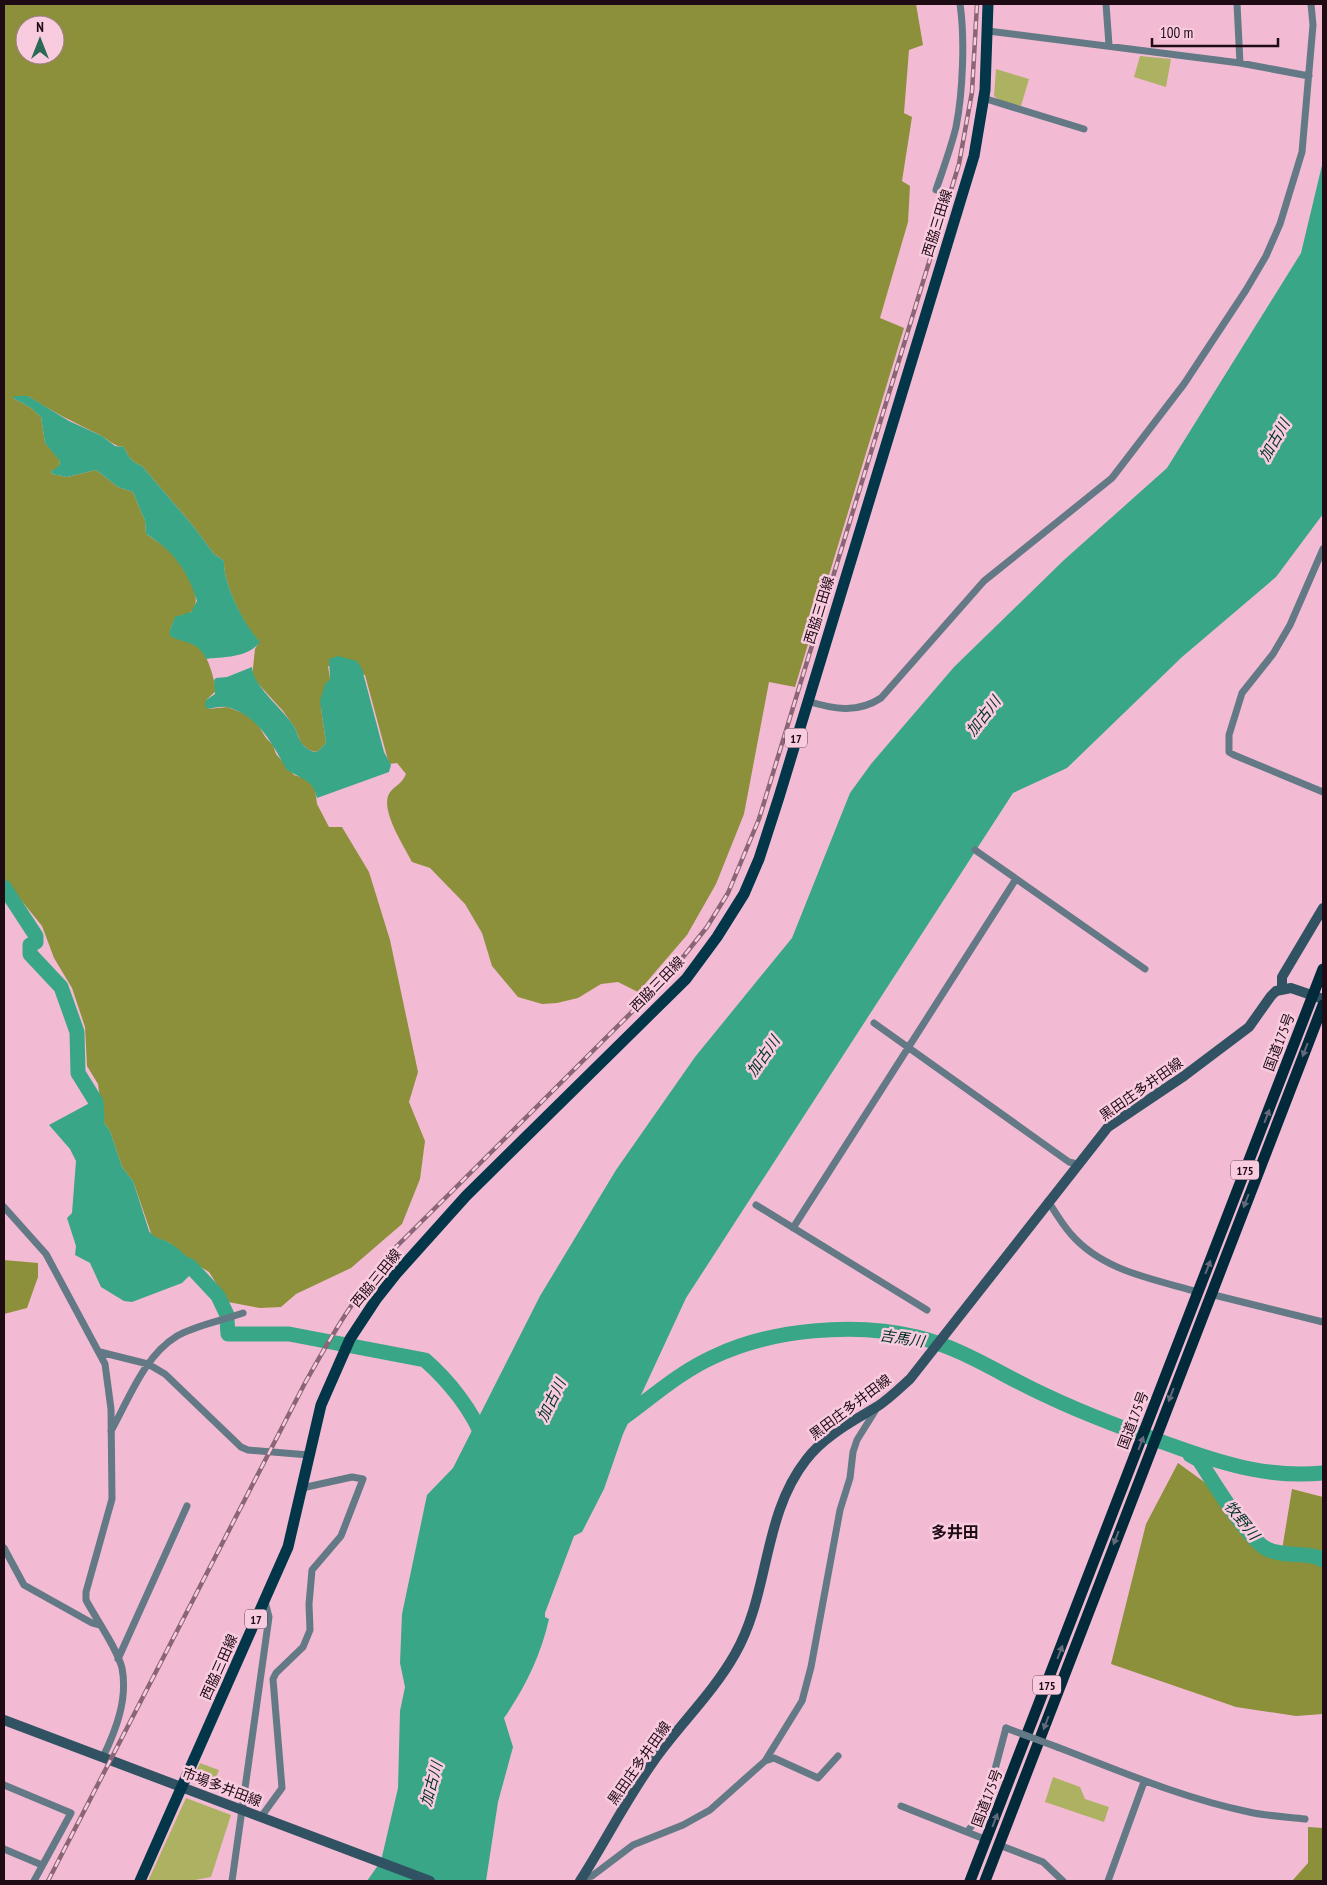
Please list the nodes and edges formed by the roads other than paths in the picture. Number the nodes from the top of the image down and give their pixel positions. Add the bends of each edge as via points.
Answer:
1 (960, 4) edge
2 (988, 4) edge
3 (1106, 4) edge
4 (1237, 4) edge
5 (1311, 4) edge
6 (988, 30) junction
7 (1109, 45) junction
8 (1240, 63) junction
9 (1309, 76) junction
10 (983, 98) junction
11 (1084, 129) dead end
12 (936, 190) dead end
13 (1323, 549) edge
14 (807, 700) junction
15 (1323, 792) edge
16 (975, 850) dead end
17 (1016, 879) junction
18 (1323, 908) edge
19 (1145, 969) dead end
20 (1323, 969) edge
21 (1282, 989) junction
22 (1318, 997) edge
23 (1323, 1005) edge
24 (874, 1023) dead end
25 (908, 1048) junction
26 (1077, 1164) junction
27 (1048, 1201) junction
28 (756, 1205) dead end
29 (4, 1207) edge
30 (793, 1228) junction
31 (1198, 1292) junction
32 (1210, 1294) junction
33 (927, 1310) dead end
34 (243, 1314) dead end
35 (1323, 1322) edge
36 (1183, 1348) junction
37 (100, 1352) junction
38 (148, 1364) junction
39 (879, 1406) junction
40 (111, 1432) junction
41 (309, 1455) junction
42 (302, 1488) junction
43 (1128, 1490) junction
44 (187, 1506) dead end
45 (4, 1548) edge
46 (264, 1601) junction
47 (99, 1624) junction
48 (118, 1659) junction
49 (4, 1720) edge
50 (838, 1756) dead end
51 (103, 1757) junction
52 (765, 1761) junction
53 (1144, 1782) junction
54 (4, 1784) edge
55 (182, 1787) junction
56 (901, 1806) dead end
57 (242, 1809) junction
58 (261, 1817) junction
59 (1306, 1819) dead end
60 (968, 1831) junction
61 (987, 1840) junction
62 (999, 1845) junction
63 (4, 1849) edge
64 (42, 1865) junction
65 (581, 1880) edge
66 (34, 1881) edge
67 (140, 1881) edge
68 (232, 1881) edge
69 (430, 1881) edge
70 (970, 1881) edge
71 (985, 1881) edge
72 (1063, 1881) edge
73 (1108, 1881) edge

1 - 12 street via 962,52 956,126
2 - 6 main road, 西脇三田線 / 17
3 - 7 street
4 - 8 street
5 - 9 street via 1313,25
6 - 7 street
6 - 10 main road, 西脇三田線 / 17
7 - 8 street
8 - 9 street
9 - 14 street via 1302,152 1292,190 1266,256 1184,384 1112,478 984,581 881,698 852,710
10 - 11 street
10 - 14 main road, 西脇三田線 / 17 via 974,156
13 - 15 street via 1290,625 1273,654 1242,693 1229,735 1229,752
14 - 41 main road, 西脇三田線 / 17 via 759,859 744,894 717,937 686,979 466,1196 391,1280 347,1344 321,1405
16 - 17 street
17 - 19 street
17 - 25 street
18 - 21 main road via 1282,977
20 - 22 highway, 国道175号 / 175
21 - 22 main road via 1291,988
21 - 26 main road, 黒田庄多井田線 via 1271,996 1249,1027 1203,1063 1108,1127
31 -> 22 highway, 国道175号 / 175
23 -> 32 highway, 国道175号 / 175
24 - 25 street
25 - 26 street via 1069,1162
25 - 30 street
26 - 27 main road, 黒田庄多井田線
27 - 31 street via 1070,1233 1104,1261 1118,1269
27 - 39 main road, 黒田庄多井田線 via 910,1379
28 - 30 street
29 - 37 street via 46,1254
30 - 33 street
31 - 36 highway, 国道175号 / 175
32 - 35 street
32 - 36 highway, 国道175号 / 175
34 - 38 street via 176,1336
36 - 43 highway, 国道175号 / 175
37 - 38 street
37 - 40 street via 105,1364
38 - 40 street
38 - 41 street via 165,1374 248,1450
39 - 52 street via 853,1452 802,1701
39 - 65 main road, 黒田庄多井田線 via 862,1414 819,1445 793,1478 773,1526 756,1599 736,1653 653,1762
40 - 47 street via 112,1499 86,1592 86,1600
41 - 42 main road, 西脇三田線 / 17
42 - 46 main road, 西脇三田線 / 17 via 288,1547
42 - 58 street via 352,1477 363,1479 341,1536 312,1570 310,1630 303,1648 273,1679 282,1788
61 -> 43 highway, 国道175号 / 175
43 -> 62 highway, 国道175号 / 175
44 - 48 street
45 - 47 street via 24,1586
46 - 55 main road, 西脇三田線 / 17
46 - 57 street via 269,1617
47 - 48 street
48 - 51 street via 122,1668 120,1711
49 - 51 main road, 市場多井田線
50 - 52 street via 818,1778 774,1758
51 - 55 main road, 市場多井田線
52 - 65 street via 710,1810 684,1825 633,1844 592,1876
53 - 59 street via 1250,1813
53 - 60 street, bridge via 1006,1728 984,1807
53 - 73 street
54 - 64 street via 70,1813
55 - 57 main road, 市場多井田線
55 - 67 main road, 西脇三田線 / 17
56 - 60 street
57 - 58 main road, 市場多井田線
57 - 68 street
58 - 69 main road, 市場多井田線
60 - 61 street
61 - 70 highway, 国道175号 / 175
62 - 71 highway, 国道175号 / 175
62 - 72 street via 1043,1862
63 - 64 street
64 - 66 street

